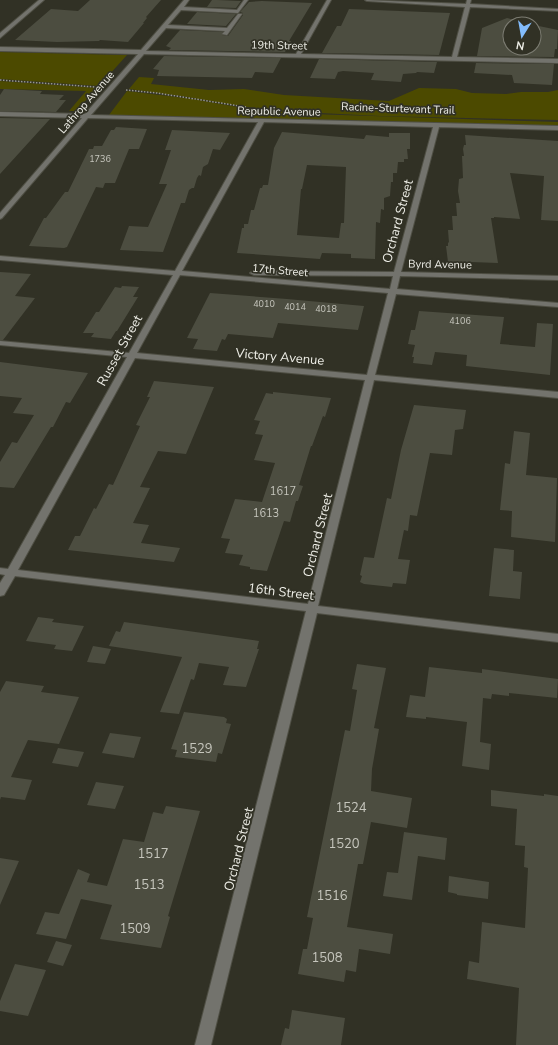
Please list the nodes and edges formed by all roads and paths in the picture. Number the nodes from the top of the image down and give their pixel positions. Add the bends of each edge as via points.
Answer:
1 (42, 0) edge
2 (187, 0) edge
3 (246, 0) edge
4 (329, 0) edge
5 (367, 0) edge
6 (468, 3) edge
7 (201, 5) dead end
8 (180, 8) junction
9 (197, 10) junction
10 (558, 10) edge
11 (240, 16) dead end
12 (165, 26) junction
13 (229, 30) junction
14 (225, 34) dead end
15 (0, 36) edge
16 (0, 49) edge
17 (142, 52) junction
18 (298, 55) junction
19 (454, 59) junction
20 (558, 61) edge
21 (0, 80) edge
22 (112, 89) junction
23 (252, 108) dead end
24 (0, 114) edge
25 (86, 117) junction
26 (262, 121) junction
27 (436, 125) junction
28 (558, 128) edge
29 (0, 217) edge
30 (0, 258) edge
31 (178, 272) junction
32 (398, 274) junction
33 (558, 278) edge
34 (393, 291) junction
35 (558, 305) edge
36 (0, 343) edge
37 (130, 355) junction
38 (370, 378) junction
39 (558, 396) edge
40 (0, 571) edge
41 (11, 572) junction
42 (0, 593) edge
43 (312, 609) junction
44 (558, 638) edge
45 (203, 1045) edge

1 - 15 street
2 - 8 street, Lathrop Avenue
3 - 9 street via 238,12
4 - 18 street
5 - 6 street
6 - 10 street
6 - 19 street
7 - 9 street
8 - 9 street
8 - 12 street, Lathrop Avenue
11 - 13 street
12 - 13 street
12 - 17 street, Lathrop Avenue
13 - 14 street
16 - 17 street, 19th Street
17 - 18 street, 19th Street
17 - 22 street, Lathrop Avenue
18 - 19 street, 19th Street
19 - 20 street, 19th Street
21 - 22 path
22 - 23 path via 157,93
22 - 25 street, Lathrop Avenue
24 - 25 street, Republic Avenue
25 - 26 street, Republic Avenue
25 - 29 street, Lathrop Avenue
26 - 27 street, Republic Avenue
26 - 31 street, Russet Street
27 - 28 street, Republic Avenue
27 - 32 street, Orchard Street
30 - 31 street, 17th Street
31 - 32 street, Byrd Avenue
31 - 34 street, 17th Street
31 - 37 street, Russet Street
32 - 33 street, Byrd Avenue
32 - 34 street, Orchard Street
34 - 35 street, 17th Street
34 - 38 street, Orchard Street
36 - 37 street, Victory Avenue
37 - 38 street, Victory Avenue
37 - 41 street, Russet Street
38 - 39 street, Victory Avenue
38 - 43 street, Orchard Street
40 - 41 street, 16th Street
41 - 42 street, Russet Street
41 - 43 street, 16th Street
43 - 44 street, 16th Street
43 - 45 street, Orchard Street

